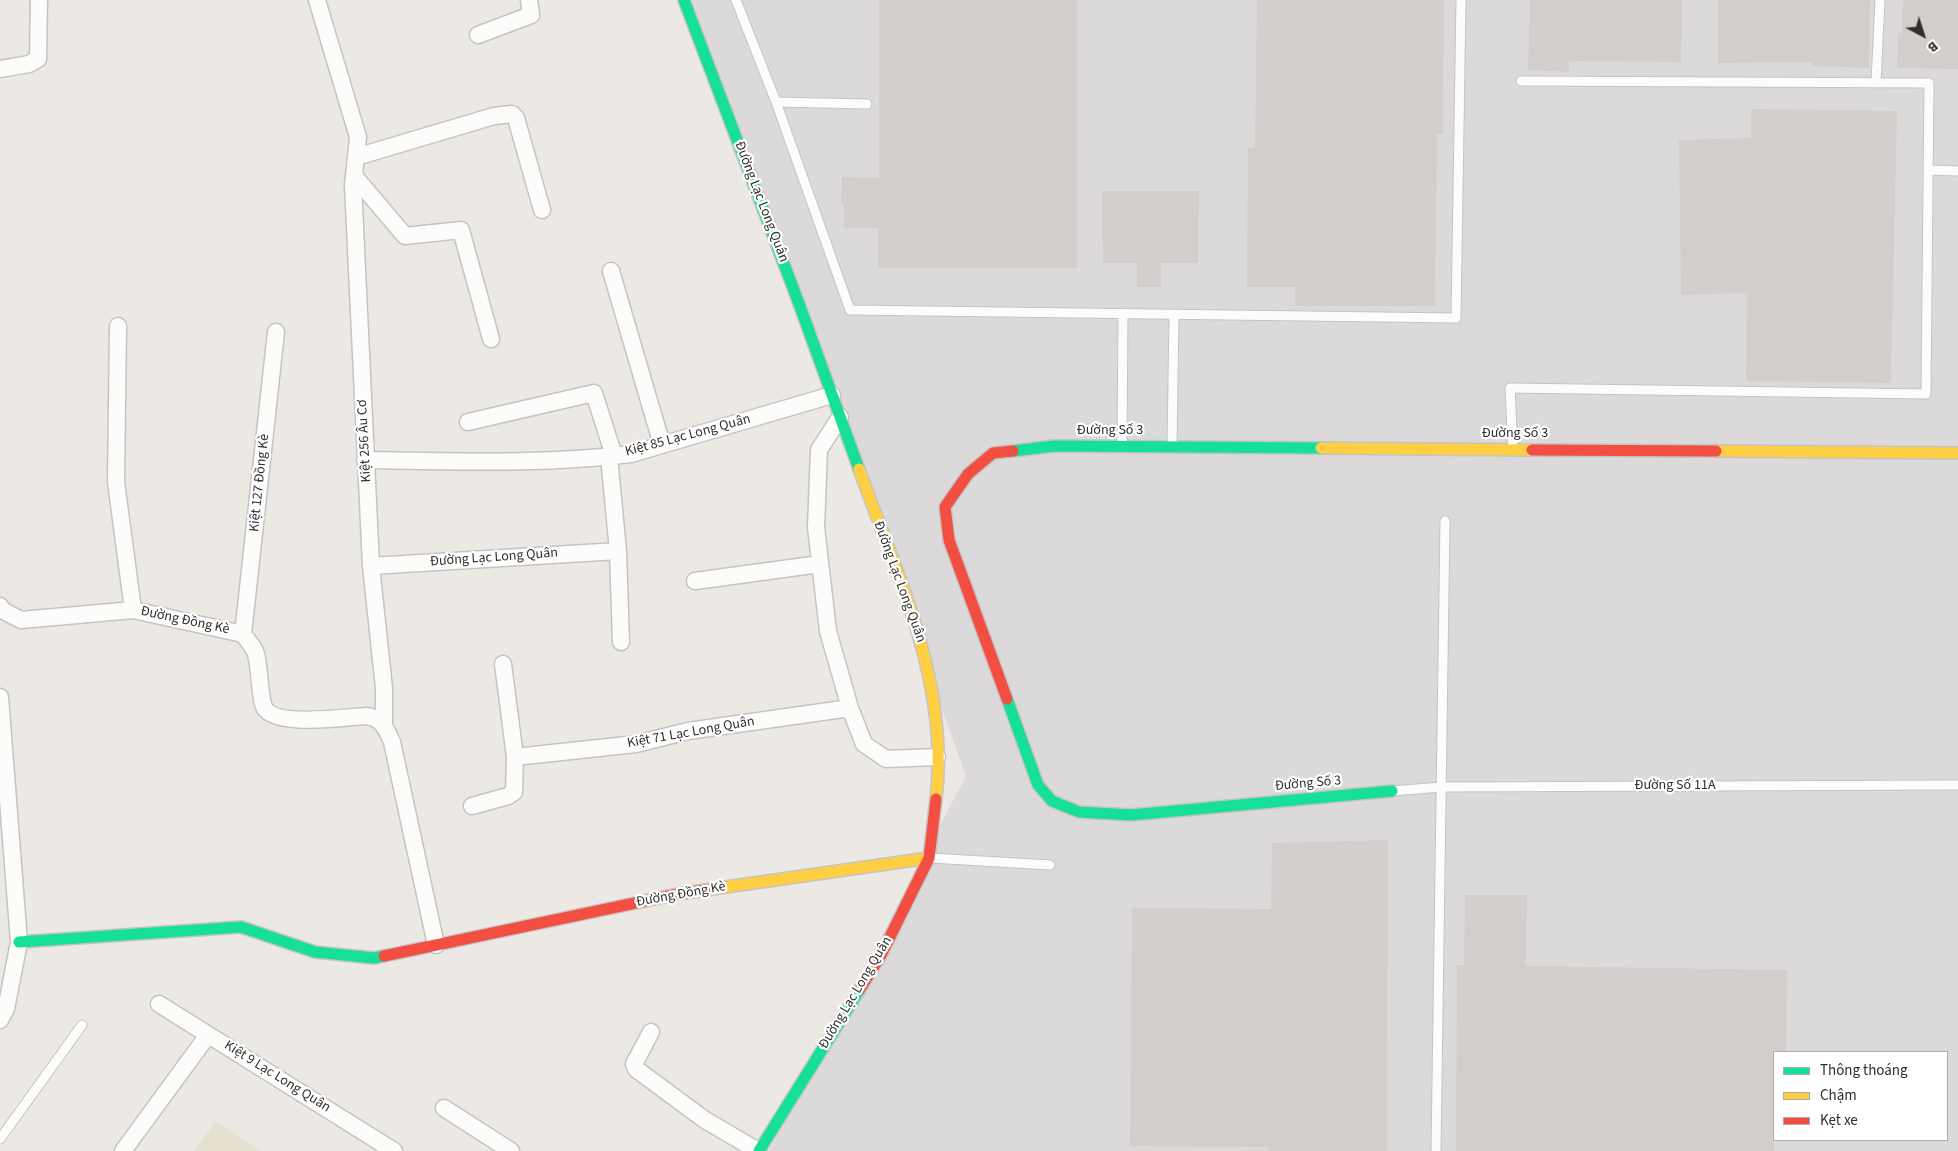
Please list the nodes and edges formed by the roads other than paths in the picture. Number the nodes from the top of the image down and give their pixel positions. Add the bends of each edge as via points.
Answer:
1 (39, 0) edge
2 (317, 0) edge
3 (529, 0) edge
4 (684, 0) edge
5 (736, 0) edge
6 (1461, 0) edge
7 (1880, 0) edge
8 (478, 35) dead end
9 (0, 69) edge
10 (1521, 81) dead end
11 (1876, 83) junction
12 (776, 102) junction
13 (867, 104) dead end
14 (356, 157) junction
15 (1928, 170) junction
16 (1958, 171) edge
17 (355, 177) junction
18 (542, 210) dead end
19 (611, 272) dead end
20 (1123, 314) junction
21 (1174, 315) junction
22 (118, 326) dead end
23 (276, 332) dead end
24 (491, 339) dead end
25 (832, 395) junction
26 (840, 417) junction
27 (468, 422) dead end
28 (662, 445) junction
29 (1122, 446) junction
30 (1172, 447) junction
31 (1513, 449) junction
32 (1958, 453) edge
33 (612, 456) junction
34 (366, 460) junction
35 (1446, 520) dead end
36 (618, 551) junction
37 (820, 564) junction
38 (370, 566) junction
39 (695, 581) dead end
40 (0, 610) edge
41 (133, 610) junction
42 (243, 634) junction
43 (622, 642) dead end
44 (503, 664) dead end
45 (0, 697) edge
46 (850, 708) junction
47 (384, 724) junction
48 (523, 756) junction
49 (937, 757) junction
50 (1958, 785) edge
51 (1442, 787) junction
52 (1392, 791) joint
53 (472, 806) dead end
54 (928, 858) junction
55 (1050, 865) dead end
56 (19, 942) junction
57 (436, 945) junction
58 (159, 1004) dead end
59 (0, 1020) edge
60 (82, 1025) dead end
61 (651, 1032) dead end
62 (208, 1035) junction
63 (444, 1108) dead end
64 (0, 1139) edge
65 (123, 1151) edge
66 (394, 1151) edge
67 (512, 1151) edge
68 (758, 1151) edge
69 (1436, 1151) edge

1 - 9 street via 38,59 29,64
2 - 14 street, Kiệt 256 Âu Cơ via 358,137
3 - 8 street via 531,15
4 - 25 street, Đường Lạc Long Quân
5 - 12 lane
6 - 21 lane via 1456,318
7 - 11 lane
10 - 11 lane
11 - 15 lane via 1929,83
12 - 13 lane
12 - 20 lane via 850,310
14 - 17 street, Kiệt 256 Âu Cơ
14 - 18 street via 494,116 512,114 516,118
15 - 16 lane
15 - 31 lane via 1926,394 1510,388
17 - 24 street via 405,236 461,230
17 - 34 street, Kiệt 256 Âu Cơ
19 - 28 street
20 - 21 lane
20 - 29 lane
21 - 30 lane
22 - 41 street via 116,482
23 - 42 street, Kiệt 127 Đồng Kè
25 - 26 street, Đường Lạc Long Quân
25 - 28 street, Kiệt 85 Lạc Long Quân
26 - 37 street via 819,450 816,527
26 - 49 street, Đường Lạc Long Quân via 923,648 936,710
27 - 33 street via 594,394
28 - 33 street, Kiệt 85 Lạc Long Quân
29 - 30 street, Đường Số 3
29 - 52 street, Đường Số 3 via 1054,446 993,453 968,474 945,507 949,540 1038,785 1052,801 1079,812 1132,815
30 - 31 street, Đường Số 3
31 - 32 street, Đường Số 3
33 - 34 street, Kiệt 85 Lạc Long Quân
33 - 36 street
34 - 38 street, Kiệt 256 Âu Cơ
35 - 51 lane
36 - 38 street, Đường Lạc Long Quân
36 - 43 street
37 - 39 street
37 - 46 street via 828,632
38 - 47 street, Kiệt 256 Âu Cơ via 384,688
40 - 41 street, Đường Đồng Kè via 21,620
41 - 42 street, Đường Đồng Kè
42 - 47 street, Đường Đồng Kè via 255,652 263,707 272,715 301,720 366,716 376,717
44 - 48 street
45 - 56 street
46 - 48 street, Kiệt 71 Lạc Long Quân via 688,732 636,744
46 - 49 street via 864,744 886,758
47 - 57 street via 392,742
48 - 53 street via 514,792
49 - 54 street, Đường Lạc Long Quân via 938,782
50 - 51 lane, Đường Số 11A
51 - 52 lane, Đường Số 11A
51 - 69 lane
54 - 55 lane
54 - 57 street, Đường Đồng Kè via 678,894
54 - 68 street, Đường Lạc Long Quân via 881,955
56 - 57 street, Đường Đồng Kè via 241,927 315,952 374,958
56 - 59 street via 6,1009
58 - 62 street, Kiệt 9 Lạc Long Quân
60 - 64 lane
61 - 68 street via 634,1064 636,1069 705,1120
62 - 65 street
62 - 66 street, Kiệt 9 Lạc Long Quân
63 - 67 street

